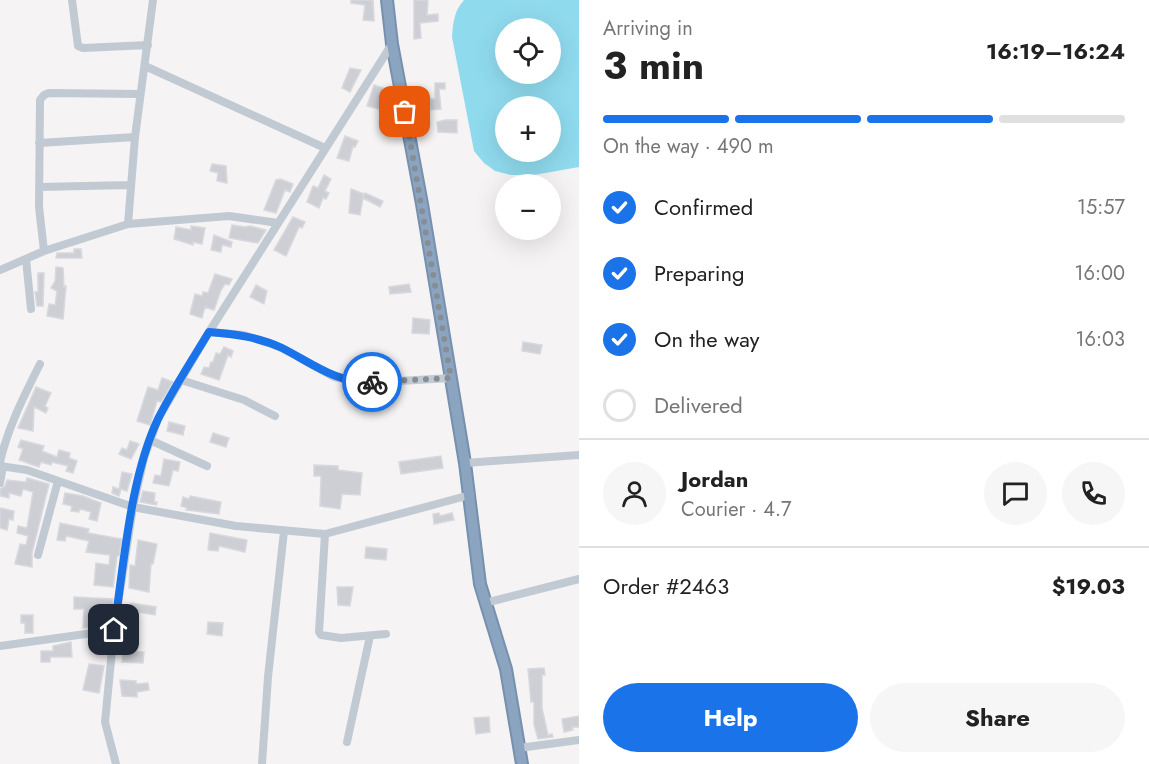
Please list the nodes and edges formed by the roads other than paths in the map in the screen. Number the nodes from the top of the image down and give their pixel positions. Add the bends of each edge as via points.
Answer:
1 (72, 0) edge
2 (153, 0) edge
3 (387, 0) edge
4 (392, 44) junction
5 (148, 45) junction
6 (145, 66) junction
7 (140, 94) junction
8 (135, 137) junction
9 (39, 143) junction
10 (325, 148) junction
11 (130, 185) junction
12 (39, 187) junction
13 (278, 223) junction
14 (128, 224) junction
15 (44, 251) junction
16 (26, 259) junction
17 (0, 270) edge
18 (31, 309) dead end
19 (209, 332) junction
20 (40, 364) dead end
21 (451, 378) junction
22 (181, 380) junction
23 (275, 416) dead end
24 (150, 440) junction
25 (579, 454) edge
26 (465, 463) junction
27 (1, 464) edge
28 (207, 466) dead end
29 (58, 481) junction
30 (0, 483) edge
31 (470, 495) junction
32 (133, 507) junction
33 (284, 531) junction
34 (325, 534) junction
35 (38, 555) dead end
36 (579, 579) edge
37 (485, 603) junction
38 (114, 630) junction
39 (386, 634) dead end
40 (370, 636) junction
41 (0, 646) edge
42 (579, 740) edge
43 (347, 742) dead end
44 (519, 748) junction
45 (116, 764) edge
46 (262, 764) edge
47 (522, 764) edge

1 - 5 street via 78,46
2 - 5 street
3 - 4 highway
4 - 10 street
4 - 21 highway
5 - 6 street
6 - 7 street
6 - 10 street
7 - 8 street
7 - 9 street via 44,94 40,100
8 - 9 street
8 - 11 street
9 - 12 street
10 - 13 street
11 - 12 street
11 - 14 street
12 - 15 street
13 - 14 street via 229,216
13 - 19 street
14 - 15 street
15 - 16 street
16 - 17 street
16 - 18 street
19 - 21 street via 244,335 280,347 334,377 364,383
19 - 22 street
20 - 27 street via 18,408
21 - 26 highway
22 - 23 street via 244,400
22 - 24 street
24 - 28 street
24 - 32 street
25 - 26 street
26 - 31 highway
27 - 29 street
27 - 30 street
29 - 32 street
29 - 35 street
31 - 34 street
31 - 37 highway
32 - 33 street
32 - 38 street
33 - 34 street
33 - 46 street
34 - 40 street via 319,632 341,639
36 - 37 street
37 - 44 highway via 506,669
38 - 41 street
38 - 45 street via 105,722
39 - 40 street
40 - 43 street
42 - 44 street
44 - 47 highway

